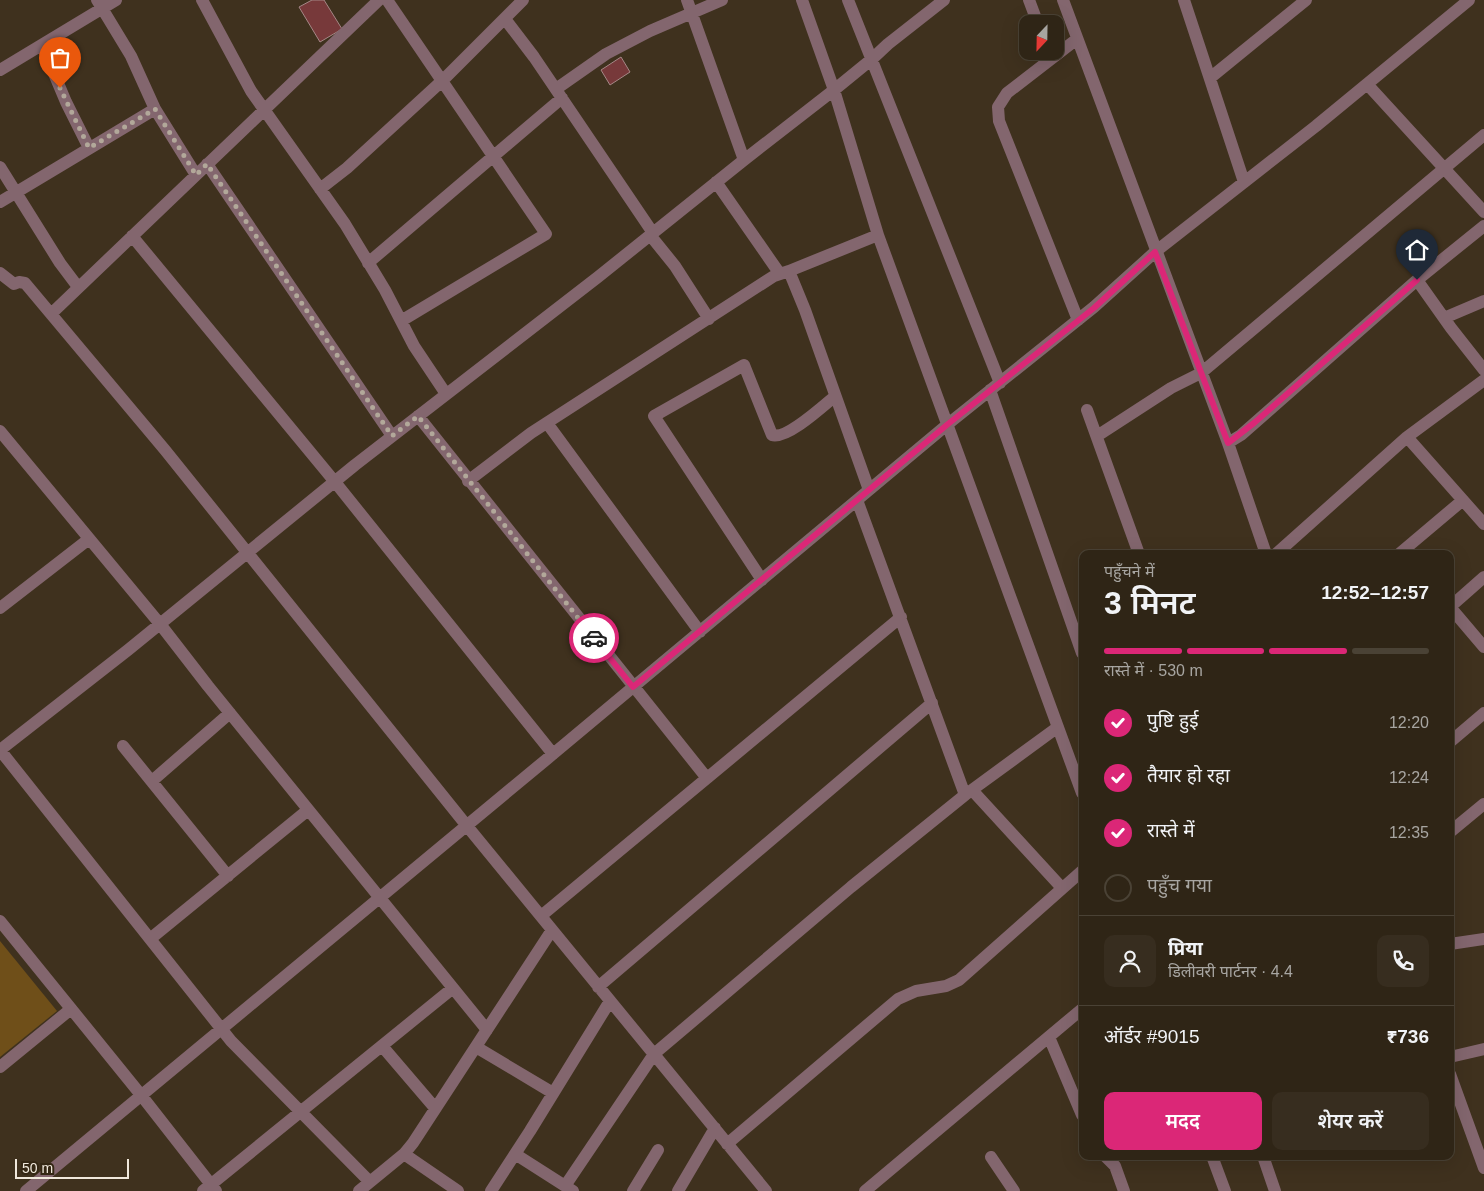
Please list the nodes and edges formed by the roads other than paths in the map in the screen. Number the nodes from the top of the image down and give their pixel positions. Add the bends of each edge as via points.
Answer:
1 (116, 0) edge
2 (202, 0) edge
3 (379, 0) edge
4 (387, 0) edge
5 (523, 0) edge
6 (722, 0) edge
7 (802, 0) edge
8 (848, 0) edge
9 (944, 0) edge
10 (1029, 0) edge
11 (1063, 0) edge
12 (1184, 0) edge
13 (1306, 0) edge
14 (1468, 0) edge
15 (100, 4) edge
16 (689, 6) edge
17 (1035, 15) edge
18 (505, 19) junction
19 (1077, 39) junction
20 (42, 45) junction
21 (1064, 47) edge
22 (872, 59) junction
23 (1044, 60) edge
24 (0, 70) edge
25 (1210, 78) junction
26 (443, 80) junction
27 (1367, 84) junction
28 (834, 90) junction
29 (559, 94) junction
30 (155, 109) junction
31 (264, 110) junction
32 (1484, 135) edge
33 (89, 148) junction
34 (494, 156) junction
35 (744, 160) junction
36 (207, 164) junction
37 (0, 167) edge
38 (1444, 167) junction
39 (196, 175) junction
40 (716, 182) junction
41 (1244, 182) junction
42 (320, 189) junction
43 (15, 193) junction
44 (0, 202) edge
45 (1484, 212) edge
46 (1484, 226) edge
47 (652, 234) junction
48 (878, 235) junction
49 (132, 236) junction
50 (1155, 252) junction
51 (368, 262) junction
52 (785, 272) junction
53 (0, 273) edge
54 (1417, 280) junction
55 (78, 288) junction
56 (1484, 301) edge
57 (50, 314) junction
58 (1444, 318) junction
59 (709, 319) junction
60 (1078, 320) junction
61 (401, 321) junction
62 (1484, 370) edge
63 (1201, 373) junction
64 (1484, 380) edge
65 (995, 386) junction
66 (446, 394) junction
67 (834, 397) junction
68 (1087, 410) dead end
69 (418, 416) junction
70 (546, 423) junction
71 (948, 424) junction
72 (0, 431) edge
73 (392, 436) junction
74 (1097, 436) junction
75 (1407, 437) junction
76 (1228, 443) junction
77 (468, 481) junction
78 (335, 482) junction
79 (868, 490) junction
80 (857, 500) junction
81 (1463, 500) junction
82 (1484, 524) edge
83 (89, 538) junction
84 (1138, 550) edge
85 (1265, 550) edge
86 (1280, 550) edge
87 (1404, 550) edge
88 (248, 553) junction
89 (1484, 577) edge
90 (762, 580) junction
91 (3, 601) edge
92 (1454, 603) edge
93 (1454, 612) edge
94 (901, 617) junction
95 (160, 624) junction
96 (700, 632) junction
97 (1079, 644) edge
98 (1484, 647) edge
99 (633, 687) junction
100 (932, 703) junction
101 (230, 713) junction
102 (1484, 713) edge
103 (1058, 727) junction
104 (1454, 739) edge
105 (123, 746) dead end
106 (0, 750) edge
107 (554, 754) junction
108 (706, 777) junction
109 (152, 781) junction
110 (1079, 785) edge
111 (969, 793) junction
112 (1484, 804) edge
113 (308, 810) junction
114 (467, 826) junction
115 (1454, 829) edge
116 (1079, 874) edge
117 (228, 876) junction
118 (1062, 888) junction
119 (379, 898) junction
120 (541, 916) junction
121 (0, 921) edge
122 (552, 930) junction
123 (150, 939) junction
124 (1484, 939) edge
125 (1454, 943) edge
126 (598, 987) junction
127 (453, 988) junction
128 (610, 1000) junction
129 (72, 1009) junction
130 (1079, 1012) edge
131 (222, 1028) junction
132 (487, 1030) junction
133 (1049, 1037) junction
134 (382, 1046) junction
135 (476, 1047) junction
136 (1484, 1049) edge
137 (654, 1054) junction
138 (1454, 1056) edge
139 (0, 1067) edge
140 (1454, 1085) edge
141 (553, 1093) junction
142 (141, 1095) junction
143 (435, 1108) junction
144 (1079, 1108) edge
145 (301, 1112) junction
146 (715, 1128) junction
147 (727, 1144) junction
148 (658, 1150) dead end
149 (404, 1154) junction
150 (515, 1154) junction
151 (991, 1157) dead end
152 (1109, 1160) edge
153 (1213, 1160) edge
154 (1264, 1160) edge
155 (1484, 1168) edge
156 (370, 1182) junction
157 (569, 1188) edge
158 (33, 1189) edge
159 (210, 1189) edge
160 (359, 1191) edge
161 (458, 1191) edge
162 (491, 1191) edge
163 (633, 1191) edge
164 (678, 1191) edge
165 (766, 1191) edge
166 (865, 1191) edge
167 (1014, 1191) edge
168 (1124, 1191) edge
169 (1225, 1191) edge
170 (1276, 1191) edge

1 - 15 street
2 - 31 street
3 - 31 street
4 - 26 street
5 - 18 street
6 - 16 street
7 - 28 street
8 - 22 street
9 - 22 street
10 - 17 street
11 - 19 street
12 - 25 street
13 - 25 street
14 - 27 street
15 - 20 street
15 - 30 street via 131,56
16 - 29 street via 606,54
16 - 35 street
18 - 26 street
18 - 29 street
19 - 21 street
19 - 50 street
20 - 24 street
20 - 33 street
22 - 28 street
22 - 65 street
23 - 60 street via 1001,100 999,121
25 - 41 street
26 - 34 street
26 - 42 street
27 - 38 street
27 - 41 street
28 - 35 street
28 - 48 street
29 - 34 street
29 - 47 street
30 - 33 street
30 - 39 street
31 - 36 street
31 - 42 street
32 - 38 street
33 - 43 street
34 - 51 street
34 - 61 street via 546,234
35 - 40 street
36 - 39 street
36 - 73 street
37 - 43 street
38 - 45 street
38 - 63 street
39 - 49 street
40 - 47 street
40 - 52 street
41 - 50 street
42 - 51 street
43 - 44 street
43 - 55 street
46 - 54 street
47 - 59 street
47 - 66 street
48 - 52 street
48 - 71 street
49 - 55 street
49 - 78 street
50 - 60 street
50 - 63 street
51 - 61 street
52 - 59 street
52 - 67 street via 805,310
53 - 57 street via 14,284 25,284
54 - 58 street
54 - 76 street
55 - 57 street
56 - 58 street
57 - 88 street
58 - 62 street
59 - 70 street
60 - 65 street
61 - 66 street
63 - 74 street via 1171,388
63 - 76 street
64 - 75 street
65 - 71 street
65 - 97 street
66 - 69 street
67 - 79 street
67 - 90 street via 777,437 768,428 744,366 654,416
68 - 74 street
69 - 73 street
69 - 77 street
70 - 77 street
70 - 96 street
71 - 79 street
71 - 103 street
72 - 83 street
73 - 78 street
74 - 84 street
75 - 81 street
75 - 86 street
76 - 85 street
77 - 99 street
78 - 88 street
78 - 107 street
79 - 80 street
80 - 90 street
80 - 94 street
81 - 82 street
81 - 87 street
83 - 91 street
83 - 95 street
88 - 95 street
88 - 114 street
89 - 92 street
90 - 96 street
93 - 98 street
94 - 100 street
94 - 108 street
95 - 101 street
95 - 106 street
96 - 99 street
99 - 107 street
99 - 108 street
100 - 111 street
100 - 126 street
101 - 109 street
101 - 113 street
102 - 104 street
103 - 110 street
103 - 111 street
105 - 109 street
106 - 123 street
107 - 114 street
108 - 120 street
109 - 117 street
111 - 118 street
111 - 137 street via 851,887
112 - 115 street
113 - 117 street
113 - 119 street
114 - 119 street
114 - 120 street
116 - 118 street
117 - 123 street
118 - 147 street via 959,980 898,999
119 - 127 street
119 - 131 street
120 - 122 street
121 - 129 street
122 - 126 street
122 - 132 street
123 - 131 street
124 - 125 street
126 - 128 street
127 - 132 street
127 - 134 street
128 - 137 street
128 - 141 street
129 - 139 street
129 - 142 street
130 - 133 street
131 - 142 street
131 - 145 street
132 - 135 street
133 - 144 street
133 - 166 street
134 - 143 street
134 - 145 street
135 - 141 street
135 - 143 street
136 - 138 street
137 - 146 street
137 - 157 street
140 - 155 street
141 - 150 street
142 - 158 street
142 - 159 street
143 - 149 street
145 - 156 street
145 - 159 street
146 - 147 street
146 - 164 street
147 - 165 street
148 - 163 street
149 - 156 street
149 - 161 street
150 - 157 street
150 - 162 street
151 - 167 street
152 - 168 street via 1115,1166
153 - 169 street
154 - 170 street
156 - 160 street

